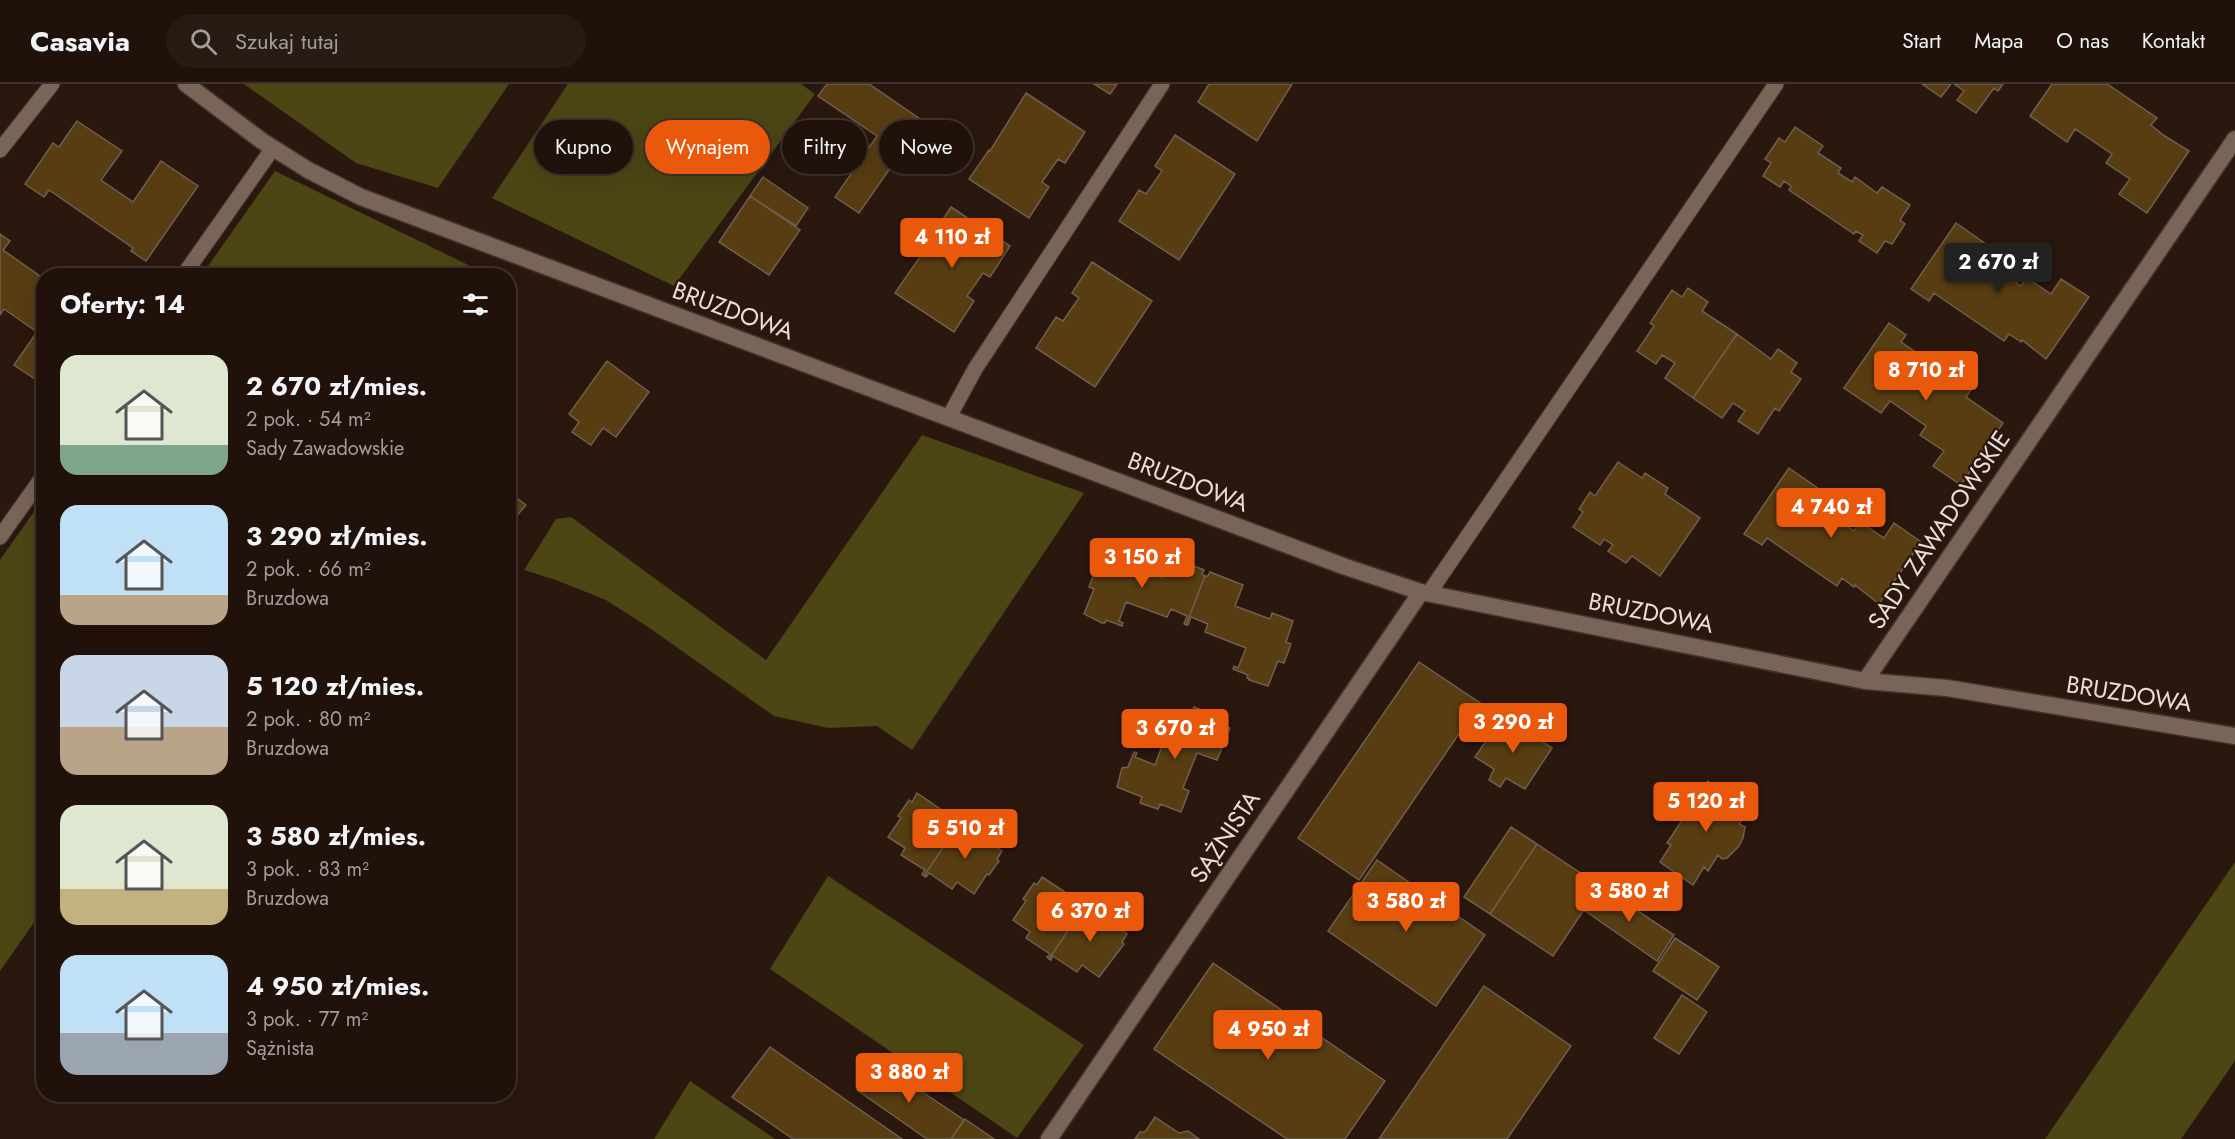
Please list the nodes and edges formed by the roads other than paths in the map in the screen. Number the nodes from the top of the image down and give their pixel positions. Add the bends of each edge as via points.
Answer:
1 (52, 84) edge
2 (186, 84) edge
3 (1162, 84) edge
4 (1776, 84) edge
5 (2235, 139) edge
6 (273, 148) junction
7 (0, 150) edge
8 (189, 268) edge
9 (949, 417) junction
10 (36, 486) edge
11 (0, 537) edge
12 (1425, 592) junction
13 (1865, 681) junction
14 (2235, 736) edge
15 (1049, 1139) edge

1 - 7 lane
2 - 6 street, BRUZDOWA
3 - 9 lane via 975,369
4 - 12 lane
5 - 13 street, SADY ZAWADOWSKIE
6 - 8 lane
6 - 9 street, BRUZDOWA via 361,197
9 - 12 street, BRUZDOWA via 1343,566
10 - 11 lane
12 - 13 street, BRUZDOWA
12 - 15 street, SĄŻNISTA
13 - 14 street, BRUZDOWA via 1947,688

